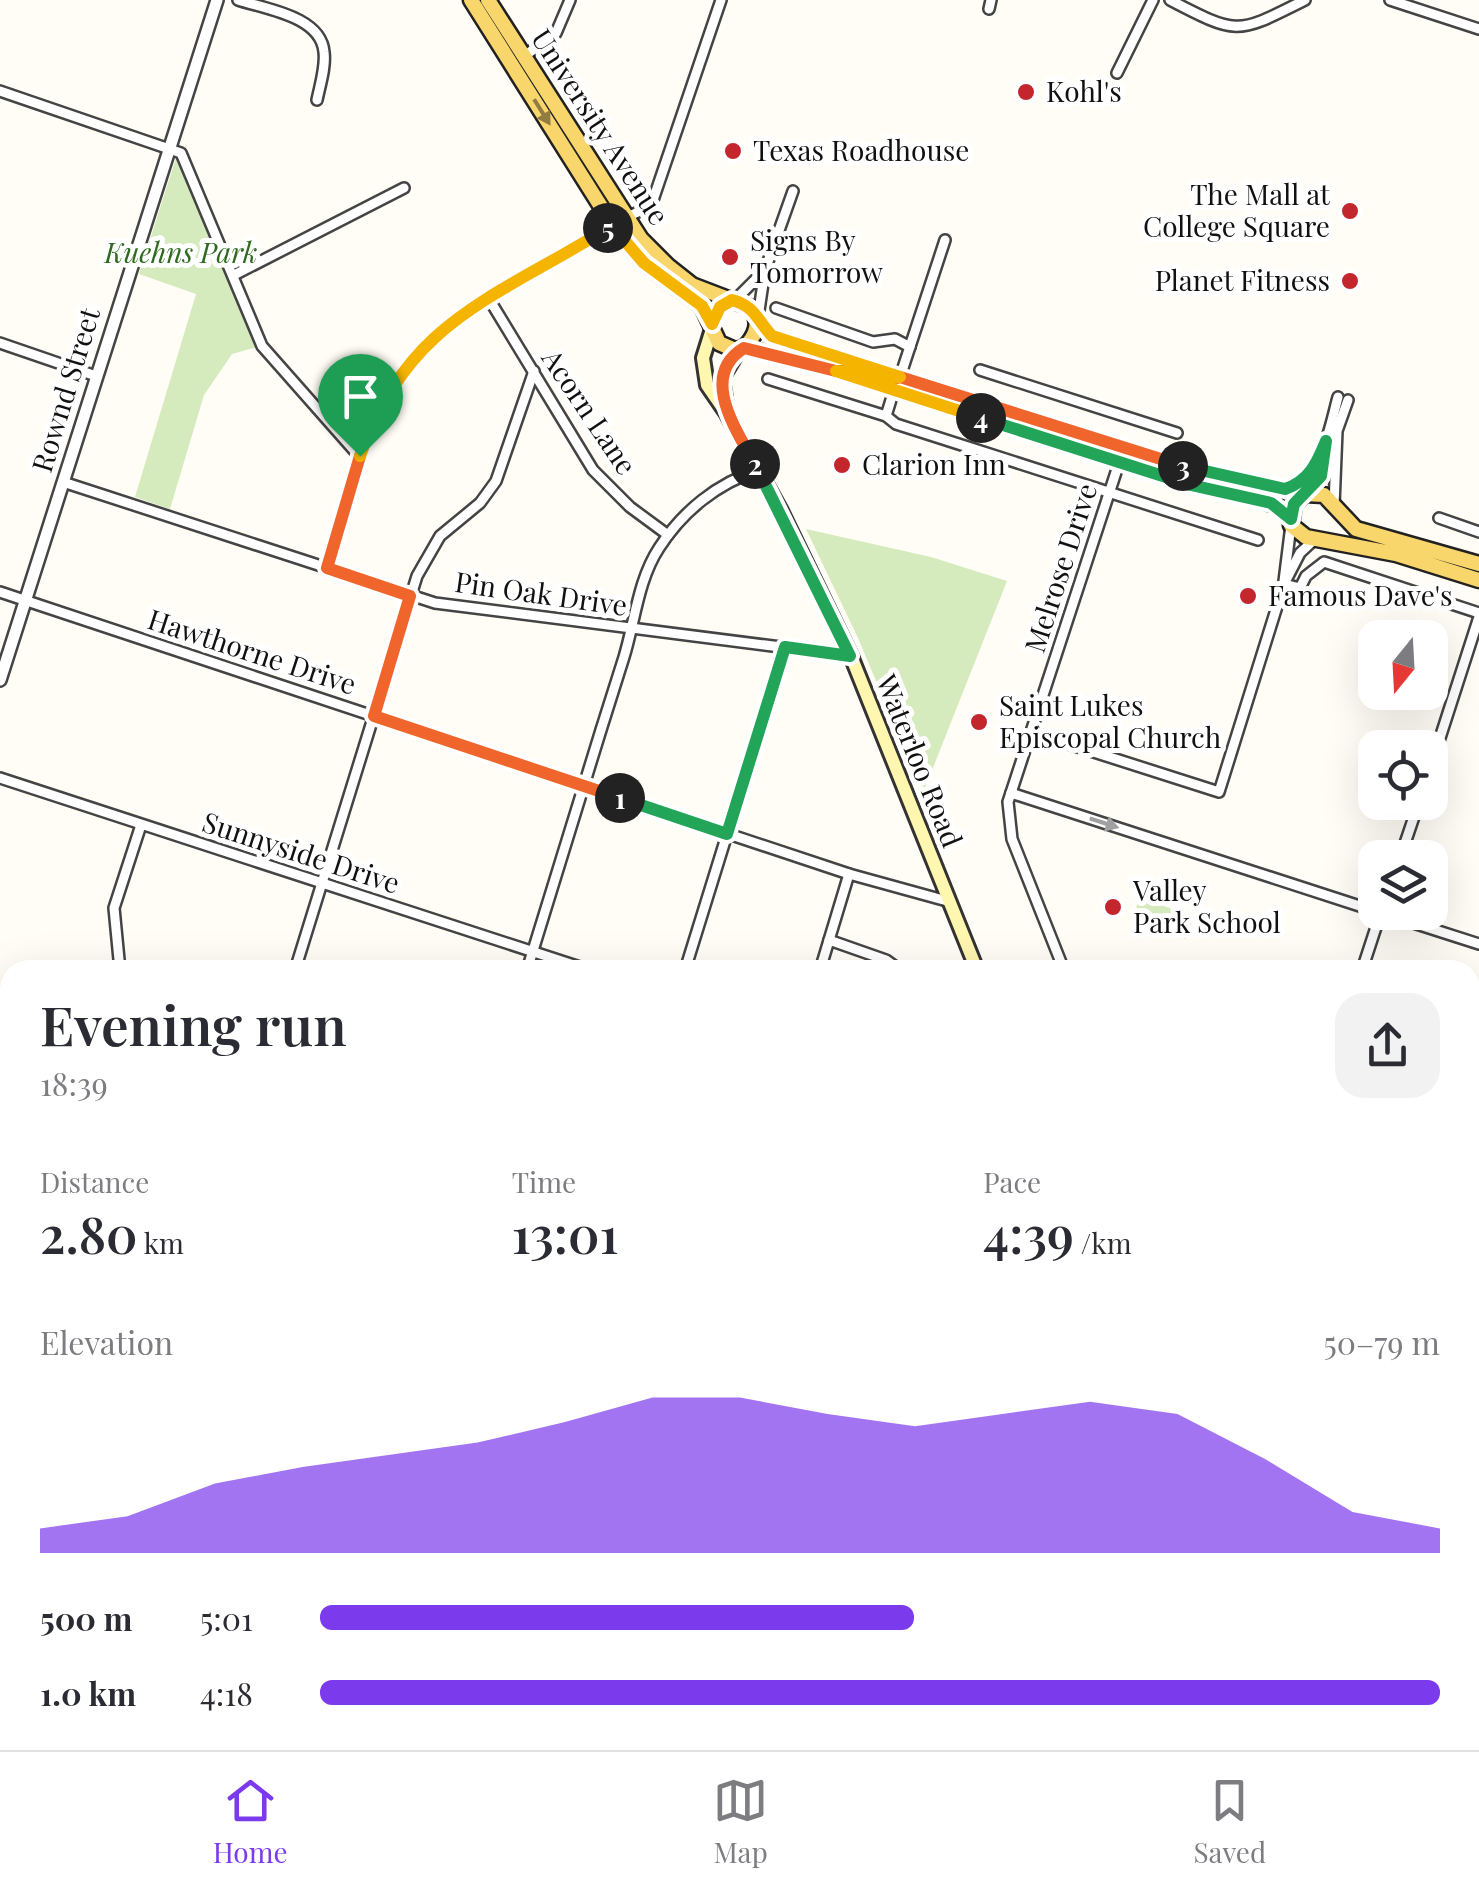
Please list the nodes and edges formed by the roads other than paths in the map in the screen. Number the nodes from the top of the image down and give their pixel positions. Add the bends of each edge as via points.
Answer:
1 (218, 0) edge
2 (238, 0) edge
3 (471, 0) edge
4 (488, 0) edge
5 (570, 0) edge
6 (720, 0) edge
7 (1153, 0) edge
8 (1170, 0) edge
9 (1305, 0) edge
10 (1390, 0) edge
11 (1479, 29) edge
12 (518, 60) junction
13 (1117, 72) dead end
14 (0, 91) edge
15 (317, 100) dead end
16 (168, 147) junction
17 (404, 188) dead end
18 (793, 190) dead end
19 (619, 222) junction
20 (945, 240) dead end
21 (765, 270) junction
22 (234, 275) junction
23 (489, 299) junction
24 (733, 301) junction
25 (776, 308) dead end
26 (758, 319) junction
27 (712, 326) junction
28 (0, 343) edge
29 (910, 347) junction
30 (742, 349) junction
31 (980, 370) dead end
32 (534, 372) junction
33 (96, 376) junction
34 (768, 379) dead end
35 (897, 383) junction
36 (727, 414) junction
37 (886, 416) junction
38 (1177, 433) dead end
39 (1326, 441) junction
40 (360, 456) junction
41 (1118, 463) junction
42 (1188, 468) junction
43 (759, 470) junction
44 (63, 482) junction
45 (1285, 489) junction
46 (1109, 492) junction
47 (1306, 494) junction
48 (1335, 508) junction
49 (1439, 518) dead end
50 (1291, 522) junction
51 (1479, 532) edge
52 (668, 535) junction
53 (1317, 539) junction
54 (1258, 540) dead end
55 (1479, 564) edge
56 (327, 568) junction
57 (1479, 580) edge
58 (1284, 584) junction
59 (0, 592) edge
60 (410, 596) junction
61 (25, 600) junction
62 (1479, 615) edge
63 (633, 630) junction
64 (785, 647) junction
65 (850, 656) junction
66 (0, 680) edge
67 (374, 716) junction
68 (1442, 730) edge
69 (1031, 732) junction
70 (0, 778) edge
71 (583, 786) junction
72 (1011, 793) junction
73 (142, 825) junction
74 (727, 834) junction
75 (849, 874) junction
76 (322, 884) junction
77 (947, 901) junction
78 (1358, 905) edge
79 (1374, 930) edge
80 (1435, 930) edge
81 (829, 940) junction
82 (1479, 944) edge
83 (532, 952) junction
84 (119, 960) edge
85 (298, 960) edge
86 (530, 960) edge
87 (557, 960) edge
88 (688, 960) edge
89 (823, 960) edge
90 (886, 960) edge
91 (973, 960) edge
92 (1060, 960) edge
93 (1365, 960) edge

1 - 16 street, Rownd Street
2 - 15 street via 302,22 320,36 325,56
3 - 12 main road, University Avenue
4 - 12 main road, University Avenue
5 - 12 street via 556,33
6 - 19 street via 651,206
7 - 13 street
8 - 9 street via 1239,27 1261,24
10 - 11 street
12 - 19 main road, University Avenue
14 - 16 street
16 - 22 street via 185,161
16 - 33 street, Rownd Street
17 - 22 street
18 - 21 street
19 - 23 street
19 - 24 main road, University Avenue via 692,285
19 - 27 main road, University Avenue via 644,263 702,306
20 - 29 street
21 - 24 street
21 - 26 street
22 - 40 street via 262,346
23 - 32 street, Acorn Lane
23 - 40 street via 414,356 376,415
24 - 26 main road via 752,308
24 - 27 main road via 720,307
25 - 29 street via 873,342 894,339
26 - 30 main road
26 - 35 main road via 786,343
27 - 30 main road via 720,343
27 - 36 main road, Waterloo Road via 704,373
28 - 33 street
29 - 35 street
30 - 35 main road
30 - 36 main road via 722,378
31 - 38 street
32 - 52 street, Acorn Lane via 602,481
32 - 60 street via 496,481 432,546
33 - 44 street, Rownd Street
34 - 37 street
35 - 37 street
35 - 41 main road
35 - 42 main road
36 - 43 main road, Waterloo Road
37 - 46 street
39 - 45 street via 1312,470
39 - 47 street via 1323,471
39 - 48 street via 1343,399
40 - 56 street
41 - 42 main road via 1131,458
41 - 46 street, Melrose Drive
41 - 50 main road via 1271,503
42 - 45 main road
43 - 52 street via 698,502
43 - 65 main road, Waterloo Road
44 - 56 street, Pin Oak Drive
44 - 61 street, Rownd Street
45 - 47 main road
46 - 54 street
46 - 69 street, Melrose Drive
47 - 48 main road via 1324,496
47 - 50 main road via 1294,504
48 - 53 main road via 1332,529
48 - 55 main road via 1363,532
49 - 51 street
50 - 53 main road via 1299,534
50 - 58 street
52 - 63 street via 645,576
53 - 57 main road
53 - 58 street via 1300,553
56 - 60 street, Pin Oak Drive
58 - 62 street via 1300,588 1324,562
58 - 69 street via 1219,792
59 - 61 street, Hawthorne Drive
60 - 63 street, Pin Oak Drive
60 - 67 street
61 - 66 street, Rownd Street
61 - 67 street, Hawthorne Drive
62 - 68 street
63 - 64 street, Pin Oak Drive
63 - 71 street
64 - 65 street, Pin Oak Drive
64 - 74 street
65 - 77 main road, Waterloo Road
67 - 71 street, Hawthorne Drive
67 - 76 street
69 - 72 street, Melrose Drive
70 - 73 street, Sunnyside Drive
71 - 74 street, Hawthorne Drive
71 - 83 street
72 -> 78 street
72 - 92 street, Melrose Drive via 1012,840
73 - 76 street, Sunnyside Drive
73 - 84 street via 114,908
74 - 75 street, Hawthorne Drive
74 - 88 street
75 - 77 street, Hawthorne Drive
75 - 81 street
76 - 83 street, Sunnyside Drive
76 - 85 street
77 - 91 main road, Waterloo Road
79 - 93 street
80 - 82 street
81 - 89 street
81 - 90 street
83 - 86 street
83 - 87 street, Sunnyside Drive

